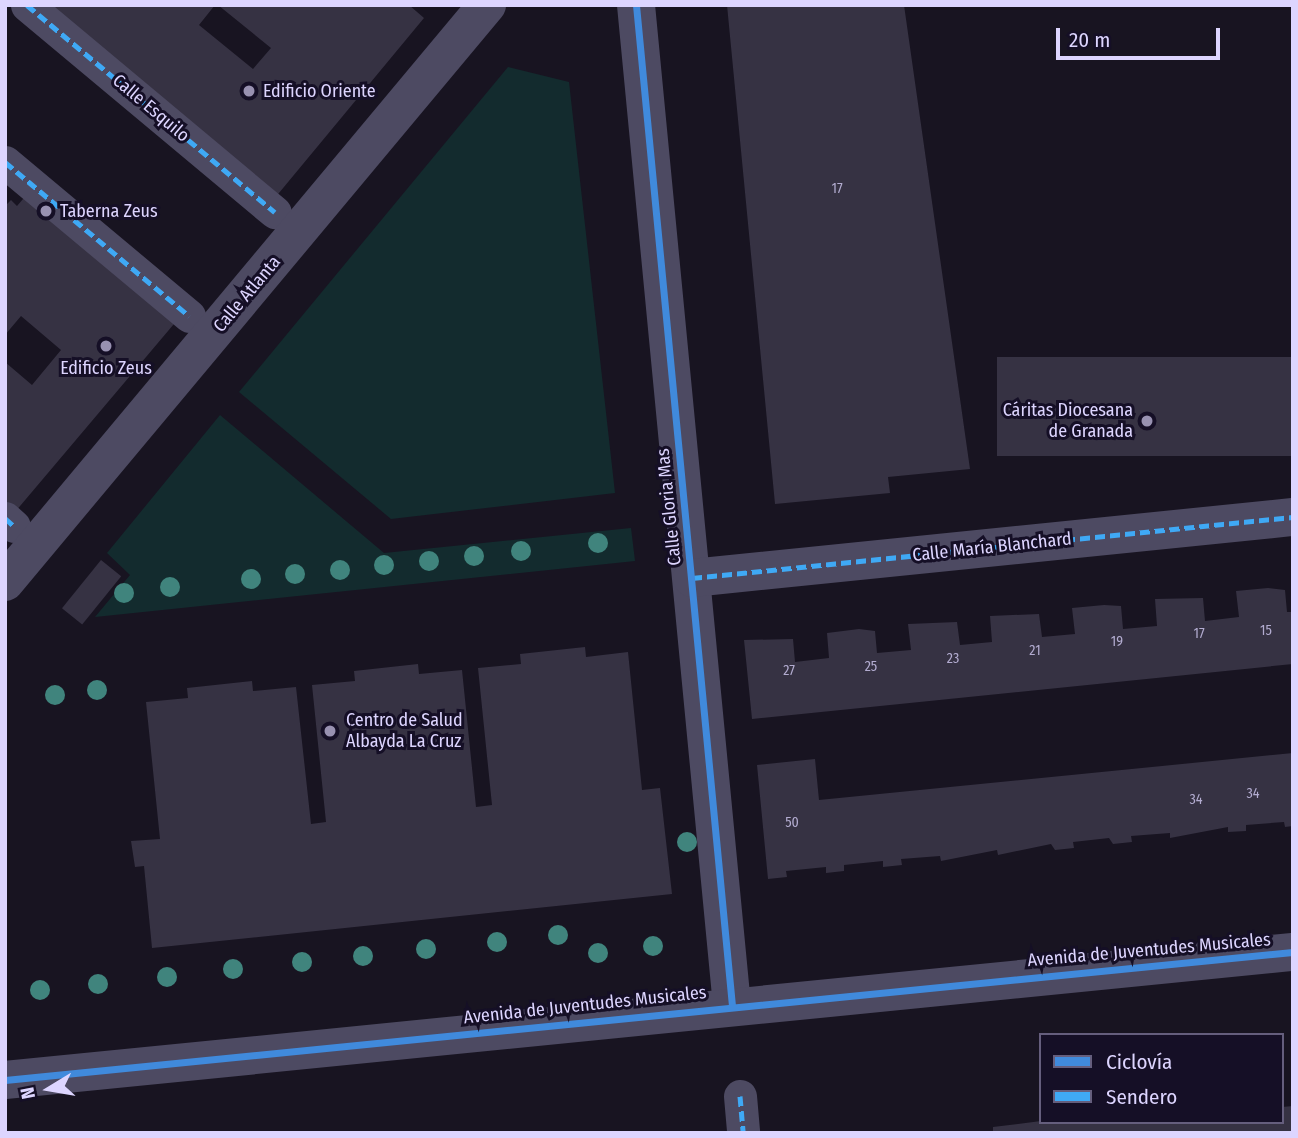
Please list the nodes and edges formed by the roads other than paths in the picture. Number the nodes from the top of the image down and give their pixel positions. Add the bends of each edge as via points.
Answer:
1 (27, 5) edge
2 (487, 5) edge
3 (636, 5) edge
4 (5, 162) edge
5 (275, 212) dead end
6 (189, 316) dead end
7 (1293, 517) edge
8 (692, 578) junction
9 (5, 582) edge
10 (1293, 953) edge
11 (732, 1006) junction
12 (5, 1080) edge
13 (740, 1096) dead end
14 (743, 1133) edge

1 - 5 street, Calle Esquilo
2 - 9 street, Calle Atlanta
3 - 8 street, Calle Gloria Mas
4 - 6 street
7 - 8 street, Calle María Blanchard
8 - 11 street, Calle Gloria Mas
10 - 11 street, Avenida de Juventudes Musicales
11 - 12 street, Avenida de Juventudes Musicales
13 - 14 street

